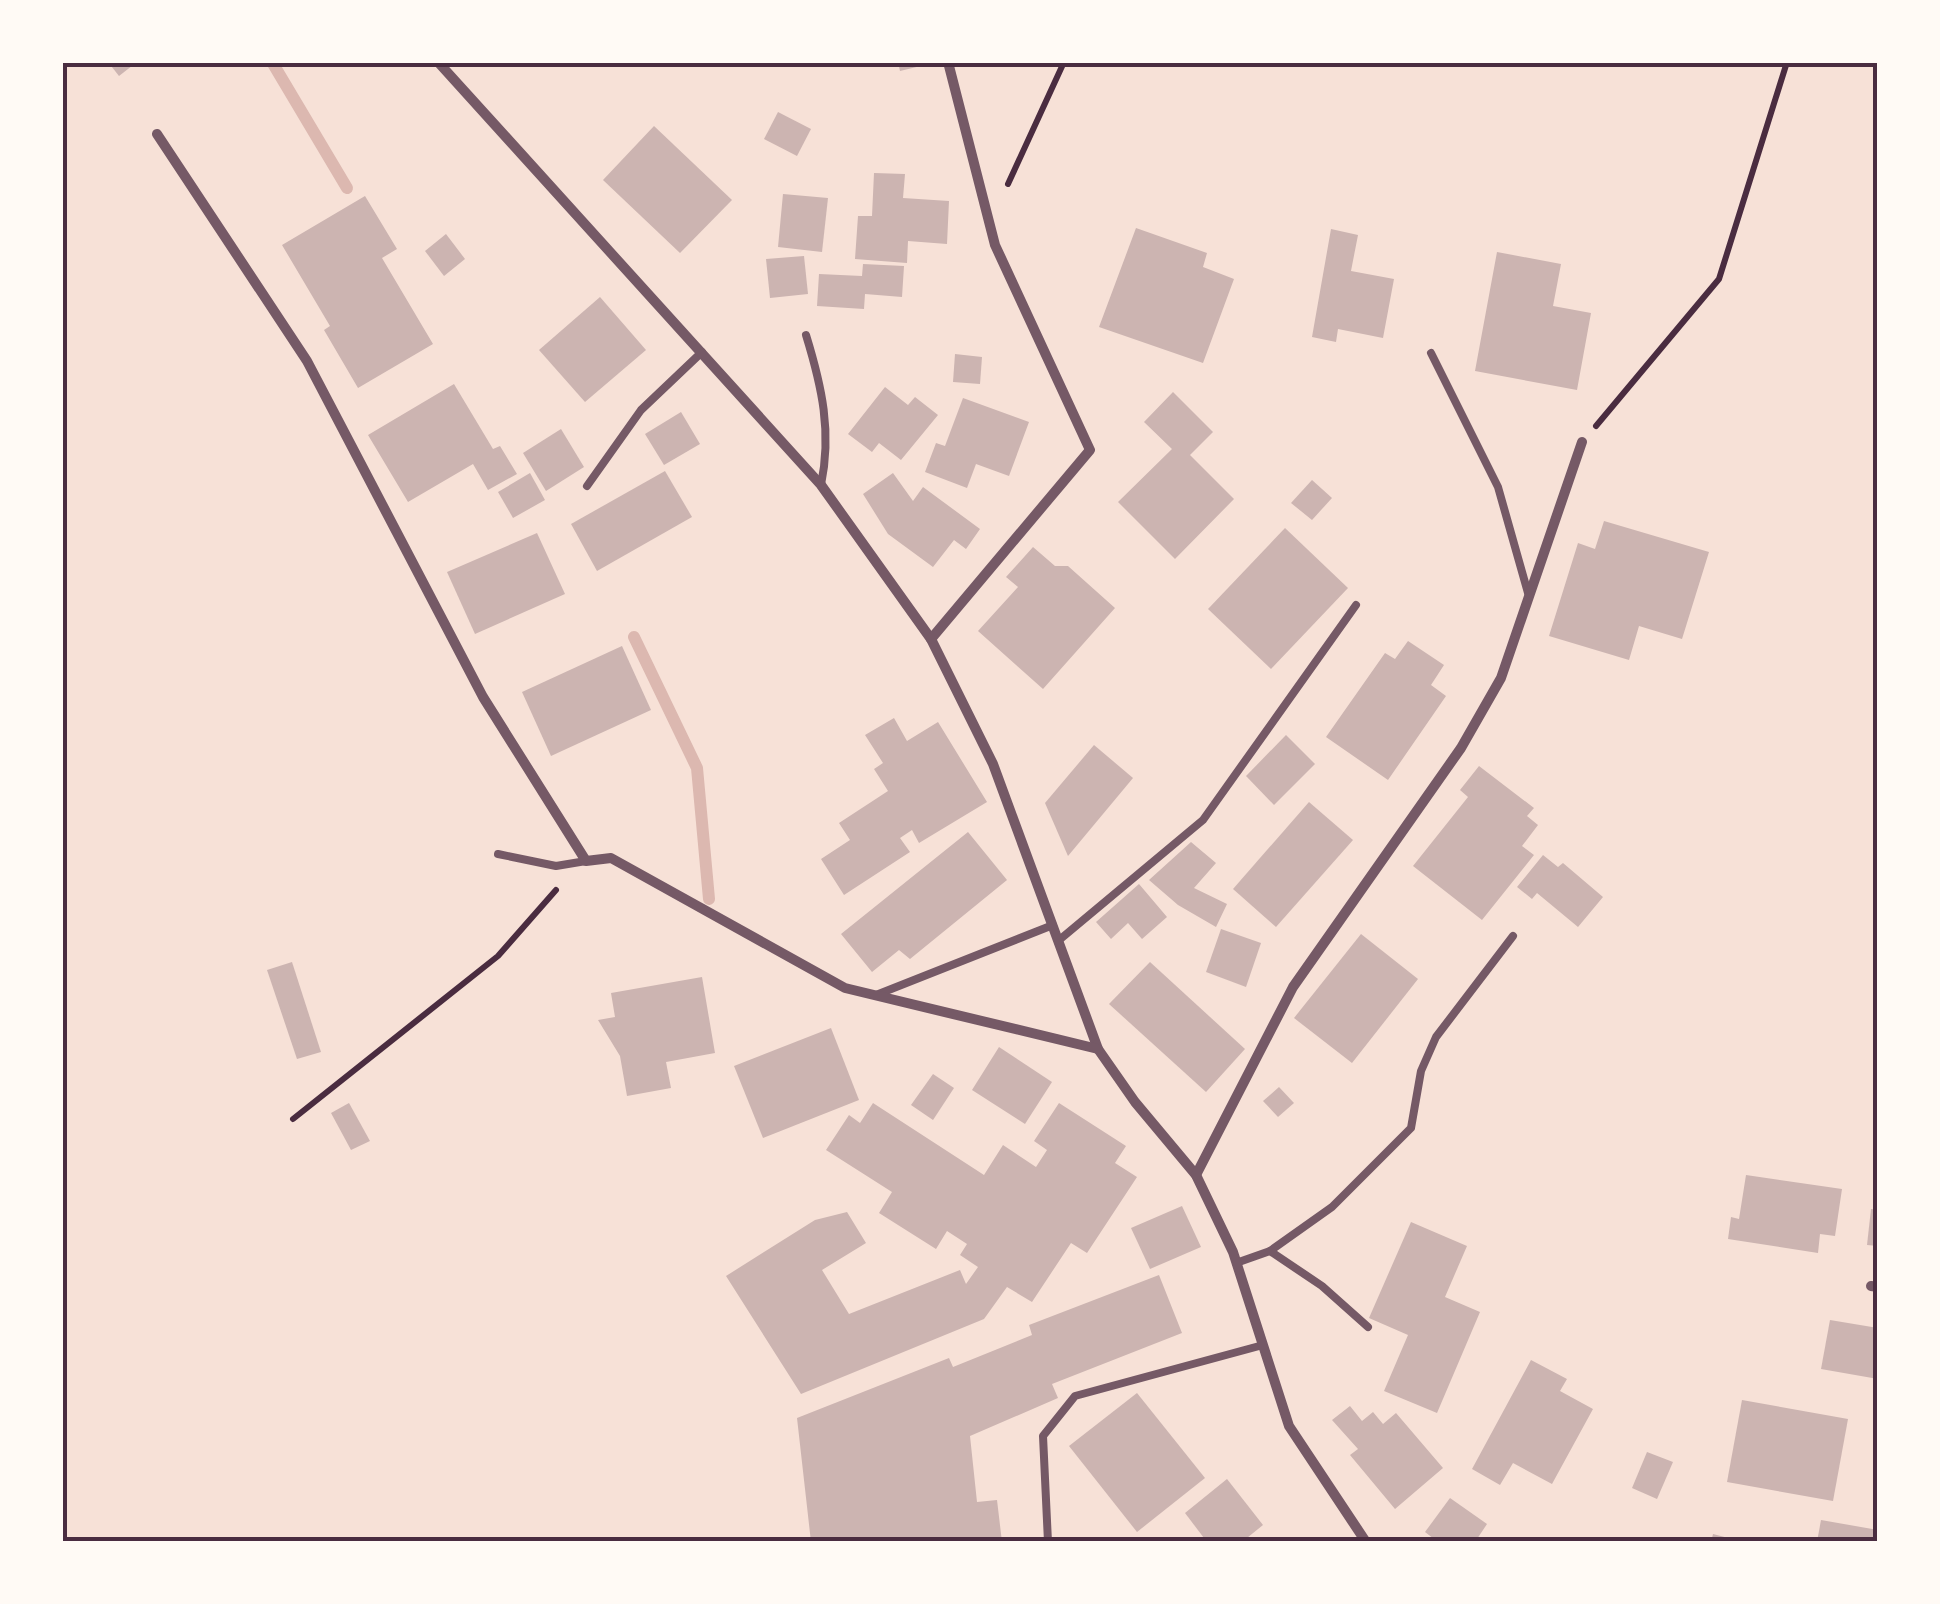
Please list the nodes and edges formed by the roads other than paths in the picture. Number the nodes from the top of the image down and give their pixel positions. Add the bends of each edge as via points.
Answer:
1 (438, 62) edge
2 (948, 62) edge
3 (157, 134) dead end
4 (806, 335) dead end
5 (702, 352) junction
6 (1431, 353) dead end
7 (1582, 442) road end
8 (821, 485) junction
9 (588, 486) dead end
10 (1528, 592) junction
11 (1356, 605) dead end
12 (932, 639) junction
13 (498, 854) dead end
14 (586, 861) junction
15 (1053, 925) junction
16 (1513, 936) dead end
17 (1058, 941) junction
18 (875, 995) junction
19 (1098, 1049) junction
20 (1196, 1175) junction
21 (1270, 1251) junction
22 (1236, 1263) junction
23 (1368, 1327) dead end
24 (1262, 1344) junction
25 (1048, 1542) edge
26 (1366, 1542) edge

1 - 5 street
2 - 12 street via 995,246 1090,450
3 - 14 street via 307,361 482,697
4 - 8 lane via 824,393 828,454
5 - 8 street
5 - 9 lane via 641,410
6 - 10 lane via 1498,487
7 - 10 street
8 - 12 street
10 - 20 street via 1501,678 1294,987
11 - 17 lane via 1203,820
12 - 15 street via 993,764
13 - 14 lane via 556,866
14 - 18 street via 611,858 845,988
15 - 17 street
15 - 18 lane
16 - 21 lane via 1436,1037 1421,1071 1410,1128 1332,1207
17 - 19 street
18 - 19 street
19 - 20 street
20 - 22 street
21 - 22 lane
21 - 23 lane
22 - 24 street
24 - 25 lane via 1075,1396 1043,1436
24 - 26 street via 1289,1426

